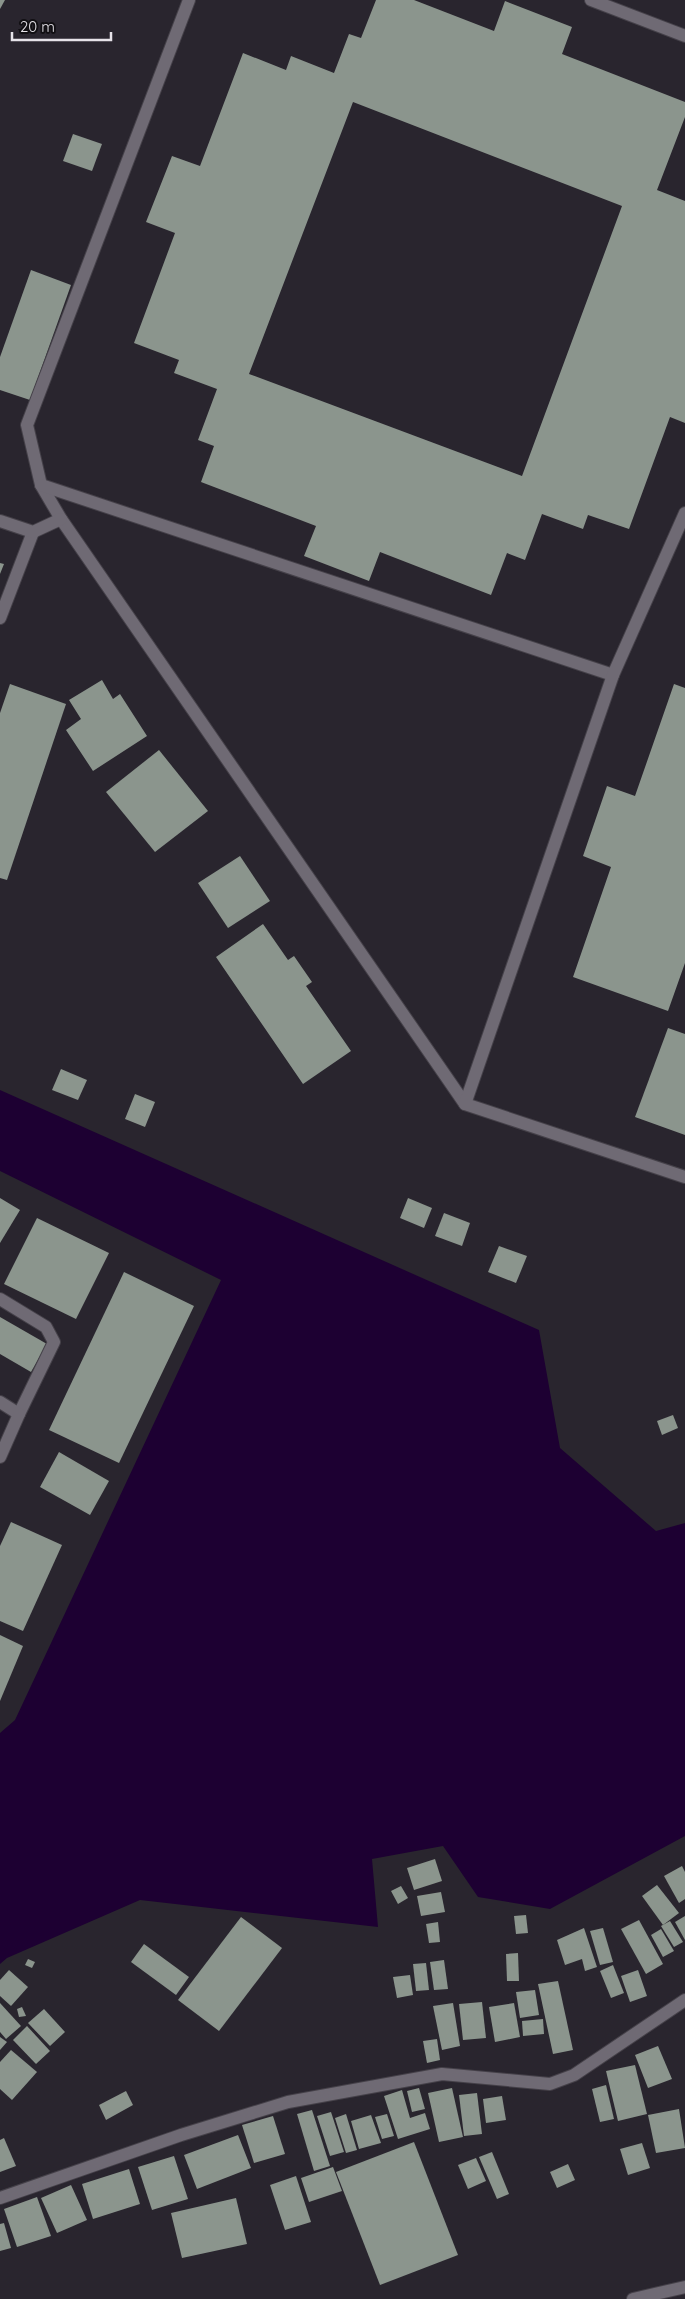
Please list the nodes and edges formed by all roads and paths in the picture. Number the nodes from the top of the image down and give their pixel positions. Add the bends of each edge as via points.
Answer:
1 (189, 0) edge
2 (591, 0) edge
3 (685, 36) edge
4 (41, 485) junction
5 (685, 513) edge
6 (61, 519) junction
7 (0, 521) edge
8 (33, 532) junction
9 (0, 618) edge
10 (613, 675) junction
11 (465, 1104) junction
12 (685, 1177) edge
13 (0, 1299) edge
14 (0, 1402) edge
15 (19, 1414) junction
16 (0, 1456) edge
17 (685, 2000) edge
18 (0, 2198) edge
19 (685, 2287) edge
20 (634, 2299) edge

1 - 4 street via 26,425
2 - 3 street
4 - 6 street
4 - 10 street
5 - 10 street
6 - 8 street
6 - 11 street
7 - 8 street
8 - 9 street
10 - 11 street
11 - 12 street
13 - 15 street via 46,1327 54,1342
14 - 15 street
15 - 16 street
17 - 18 street via 574,2075 550,2084 442,2074 288,2102 181,2135
19 - 20 street

